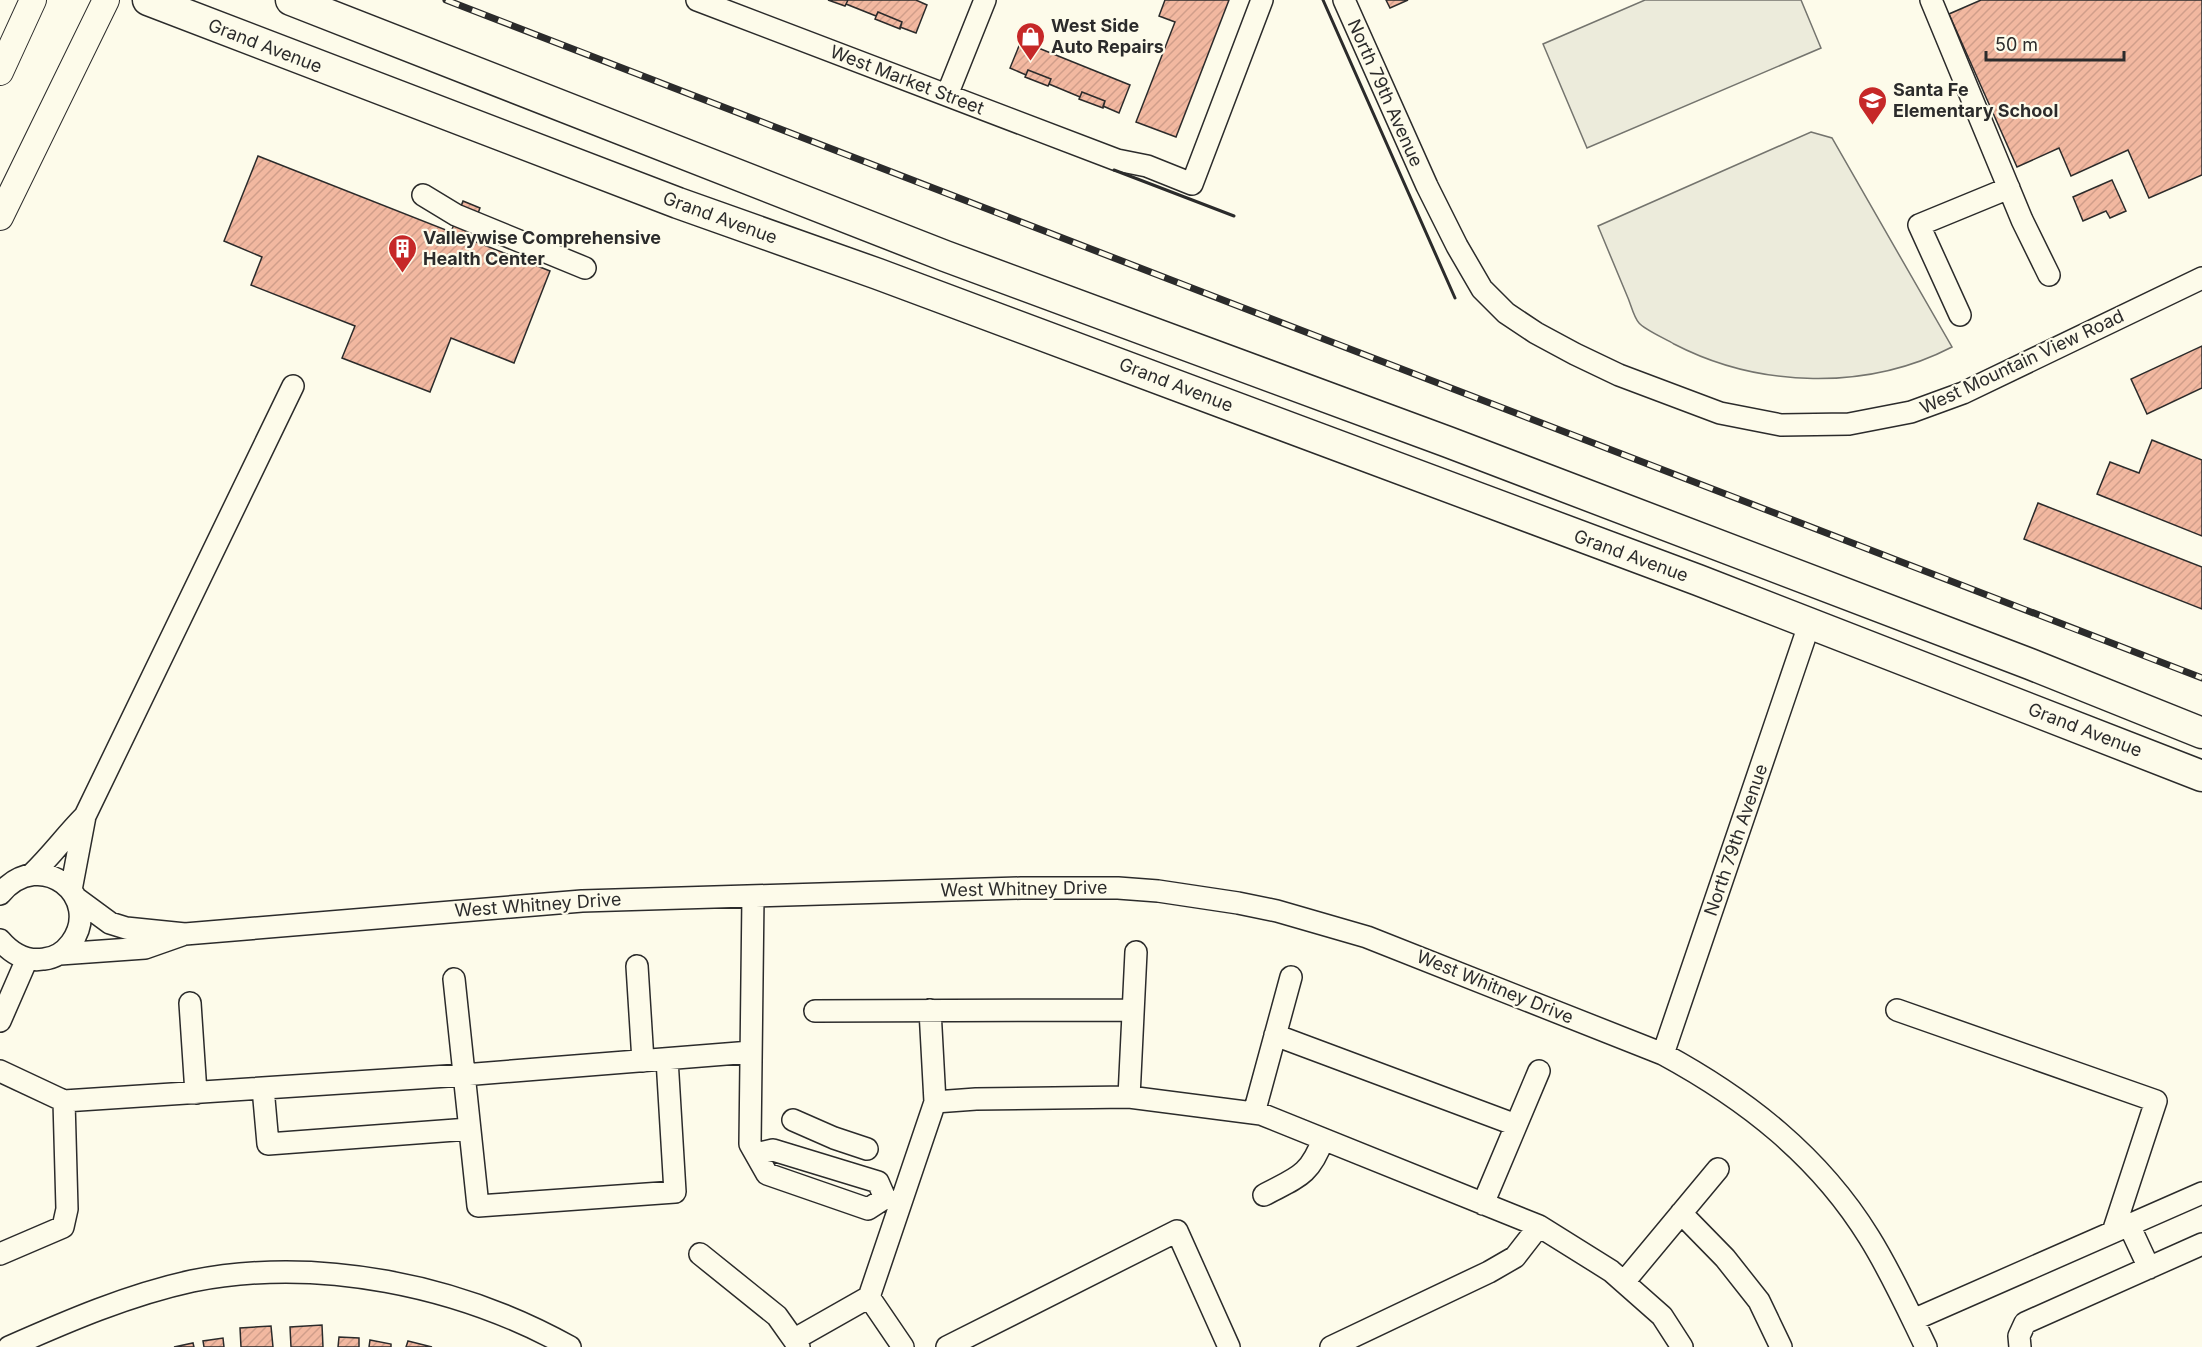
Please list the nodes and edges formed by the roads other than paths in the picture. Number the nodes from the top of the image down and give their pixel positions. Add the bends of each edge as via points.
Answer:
1 (33, 0) edge
2 (105, 0) edge
3 (148, 0) edge
4 (291, 0) edge
5 (697, 0) edge
6 (985, 0) edge
7 (1262, 0) edge
8 (1344, 0) edge
9 (1931, 0) edge
10 (0, 72) edge
11 (947, 95) junction
12 (1427, 186) joint
13 (2009, 188) junction
14 (423, 195) dead end
15 (0, 217) edge
16 (585, 268) dead end
17 (2049, 275) dead end
18 (2202, 279) edge
19 (1960, 315) dead end
20 (293, 386) dead end
21 (1809, 625) junction
22 (2202, 733) edge
23 (2202, 776) edge
24 (85, 816) junction
25 (16, 876) edge
26 (0, 894) edge
27 (74, 894) junction
28 (753, 896) junction
29 (185, 934) junction
30 (1, 946) edge
31 (1136, 952) dead end
32 (60, 954) junction
33 (27, 959) junction
34 (637, 966) dead end
35 (1291, 977) dead end
36 (454, 979) dead end
37 (190, 1003) dead end
38 (930, 1010) junction
39 (1133, 1010) junction
40 (1897, 1010) dead end
41 (815, 1011) dead end
42 (0, 1021) edge
43 (1275, 1035) junction
44 (751, 1052) junction
45 (1663, 1054) junction
46 (666, 1059) junction
47 (643, 1061) junction
48 (0, 1071) edge
49 (1539, 1071) dead end
50 (463, 1075) junction
51 (263, 1088) junction
52 (196, 1093) junction
53 (1129, 1097) junction
54 (64, 1101) junction
55 (935, 1101) junction
56 (1254, 1113) junction
57 (793, 1120) dead end
58 (1516, 1125) junction
59 (469, 1129) junction
60 (834, 1138) junction
61 (1323, 1139) junction
62 (867, 1149) dead end
63 (756, 1154) junction
64 (823, 1166) junction
65 (1718, 1169) dead end
66 (812, 1191) junction
67 (2202, 1193) edge
68 (1264, 1195) dead end
69 (893, 1201) junction
70 (1483, 1204) junction
71 (1681, 1213) junction
72 (1539, 1226) junction
73 (2121, 1229) junction
74 (2202, 1244) edge
75 (0, 1254) edge
76 (700, 1254) dead end
77 (2149, 1268) junction
78 (1624, 1282) junction
79 (869, 1297) junction
80 (1913, 1320) junction
81 (797, 1343) edge
82 (9, 1347) edge
83 (570, 1347) edge
84 (903, 1347) edge
85 (947, 1347) edge
86 (1229, 1347) edge
87 (1331, 1347) edge
88 (1682, 1347) edge
89 (1781, 1347) edge
90 (1926, 1347) edge
91 (2020, 1347) edge

1 - 10 main road
2 - 15 main road
3 - 21 highway, Grand Avenue via 600,174 878,274
4 - 22 highway via 945,256 1448,442
5 - 11 street, West Market Street
6 - 11 street
7 - 11 street, West Market Street via 1192,184 1147,166 1117,160
8 - 12 street, North 79th Avenue
9 - 13 street
12 - 18 street, West Mountain View Road via 1482,289 1506,313 1546,339 1629,380 1720,413 1781,425 1849,424 1911,412 1963,393
13 - 17 street
13 - 19 street via 1919,225
14 - 16 street via 456,215
20 - 24 street
21 - 23 highway, Grand Avenue
21 - 45 street, North 79th Avenue
24 - 25 street via 48,859
24 - 27 street
25 - 26 street
25 - 27 street, West Whitney Drive via 53,877
27 - 29 street, West Whitney Drive via 110,923
27 - 32 street via 80,916 77,935
28 - 29 street, West Whitney Drive via 582,901
28 - 44 street
28 - 45 street, West Whitney Drive via 1072,887 1158,891 1238,903 1367,937
29 - 32 street, West Whitney Drive via 145,948
30 - 33 street
31 - 39 street
32 - 33 street, West Whitney Drive
33 - 42 street
34 - 47 street
35 - 43 street
36 - 50 street
37 - 52 street
38 - 39 street
38 - 41 street
38 - 55 street
39 - 53 street
40 - 73 street via 2156,1101
43 - 56 street
43 - 58 street
44 - 46 street
44 - 63 street via 750,1144
45 - 80 street, West Whitney Drive via 1741,1101 1804,1154 1869,1236
46 - 47 street
46 - 59 street via 675,1192 478,1206
47 - 50 street
48 - 54 street
49 - 58 street
50 - 51 street
50 - 59 street
51 - 52 street
51 - 59 street via 268,1144
52 - 54 street
53 - 55 street
53 - 56 street
54 - 75 street via 67,1209 63,1227
55 - 69 street
56 - 61 street
57 - 60 street
58 - 70 street
60 - 62 street
60 - 64 street
61 - 68 street via 1316,1160 1300,1176
61 - 70 street
63 - 64 street via 773,1150
63 - 66 street via 767,1174
64 - 66 street
64 - 69 street via 878,1182
65 - 71 street
66 - 69 street via 868,1209
67 - 73 street
69 - 79 street
70 - 72 street
71 - 78 street
71 - 89 street via 1725,1258 1759,1301
72 - 78 street
72 - 87 street via 1515,1257
73 - 77 street
73 - 80 street
74 - 77 street
76 - 81 street via 777,1316
77 - 91 street via 2025,1323 2019,1336
78 - 88 street via 1662,1316
79 - 81 street
79 - 84 street
80 - 90 street
82 - 83 street via 108,1306 193,1281 302,1272 348,1275 428,1292 504,1315
85 - 86 street via 1177,1231

